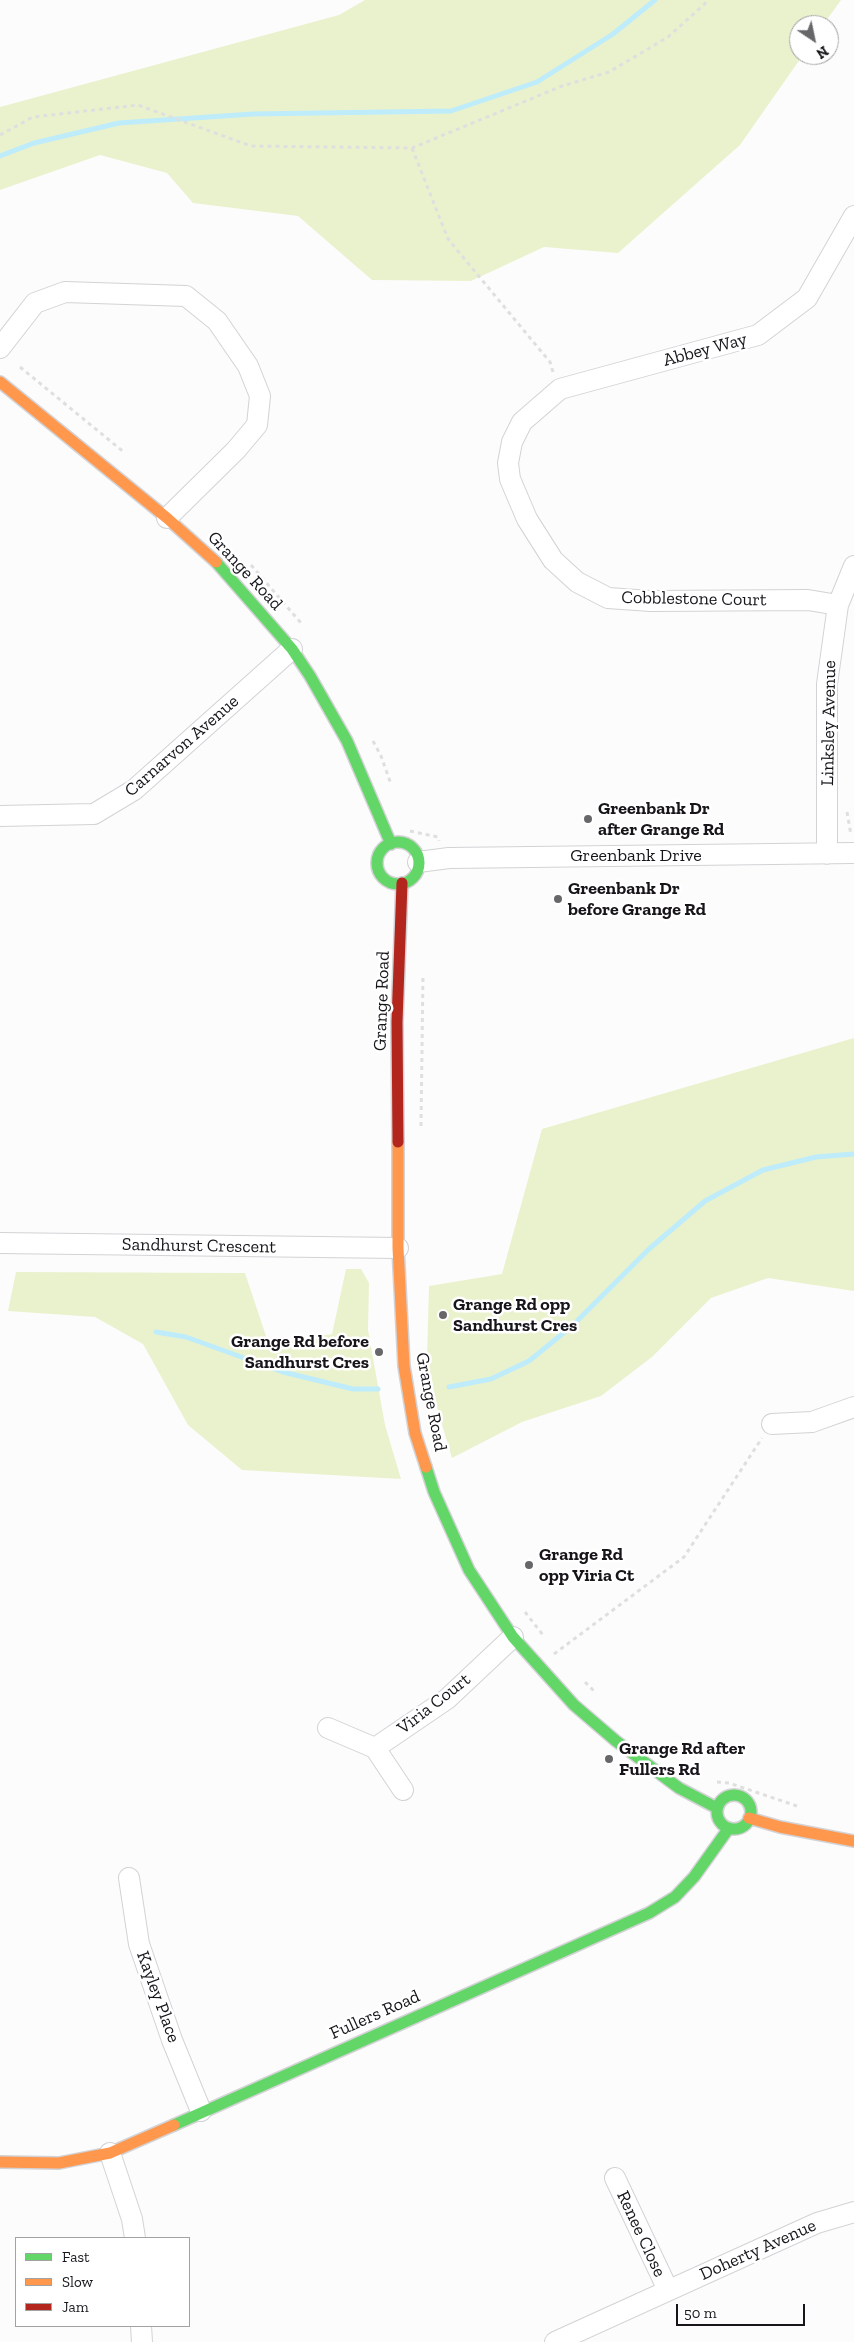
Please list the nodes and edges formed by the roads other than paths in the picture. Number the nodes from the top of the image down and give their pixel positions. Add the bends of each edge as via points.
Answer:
1 (854, 216) edge
2 (0, 348) edge
3 (0, 382) edge
4 (560, 389) joint
5 (167, 518) junction
6 (854, 566) edge
7 (838, 605) junction
8 (292, 649) junction
9 (0, 816) edge
10 (391, 844) junction
11 (854, 853) edge
12 (827, 854) junction
13 (418, 862) junction
14 (402, 883) junction
15 (0, 1243) edge
16 (398, 1248) junction
17 (854, 1407) edge
18 (772, 1424) road end
19 (513, 1637) junction
20 (328, 1728) dead end
21 (375, 1748) junction
22 (403, 1790) dead end
23 (717, 1808) junction
24 (749, 1818) junction
25 (729, 1828) junction
26 (854, 1841) edge
27 (129, 1878) dead end
28 (201, 2111) junction
29 (110, 2153) junction
30 (0, 2162) edge
31 (615, 2178) dead end
32 (854, 2212) edge
33 (135, 2237) edge
34 (668, 2290) junction
35 (141, 2327) edge
36 (142, 2342) edge
37 (555, 2342) edge

1 - 4 street, Abbey Way via 807,298 758,335
2 - 5 street via 35,303 66,292 186,296 217,321 248,366 260,396 256,425 236,450
3 - 5 street, Grange Road
4 - 7 street, Cobblestone Court via 522,422 512,442 508,463 510,479 527,519 553,560 577,582 608,598 651,601 808,600
5 - 8 street, Grange Road via 225,571
6 - 7 street, Linksley Avenue
7 - 12 street, Linksley Avenue via 827,684
8 - 9 street, Carnarvon Avenue via 134,790 94,814
8 - 10 street, Grange Road via 347,741
10 - 13 street via 408,845
10 - 14 street via 380,853 378,869 387,881
11 - 12 street, Greenbank Drive
12 - 13 street, Greenbank Drive via 449,858
13 - 14 street via 415,874
14 - 16 street, Grange Road
15 - 16 street, Sandhurst Crescent
16 - 19 street, Grange Road via 404,1366 415,1433 434,1492 469,1570
17 - 18 street via 812,1422
19 - 21 street, Viria Court via 446,1699
19 - 23 street, Grange Road via 574,1705 616,1741 678,1788
20 - 21 street
21 - 22 street
23 - 24 street via 726,1797 740,1796 749,1804
23 - 25 street via 718,1818
24 - 25 street via 740,1827
24 - 26 street
25 - 28 street, Fullers Road via 694,1877 675,1897 649,1913
27 - 28 street, Kayley Place via 139,1944
28 - 29 street, Fullers Road
29 - 30 street, Fullers Road via 59,2163
29 - 33 street
31 - 34 street, Renee Close
32 - 34 street, Doherty Avenue via 817,2223
34 - 37 street, Doherty Avenue
35 - 36 street

